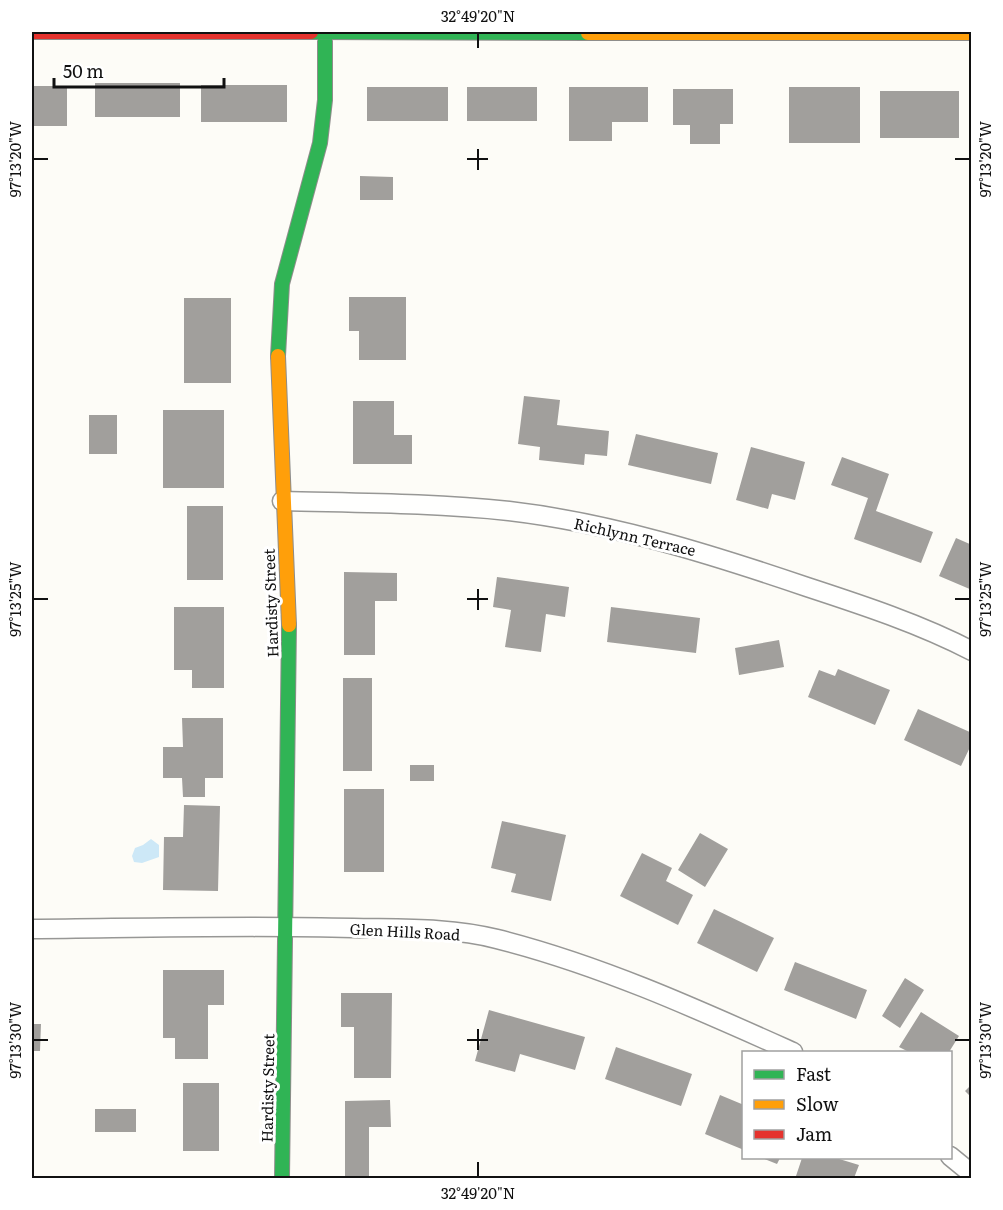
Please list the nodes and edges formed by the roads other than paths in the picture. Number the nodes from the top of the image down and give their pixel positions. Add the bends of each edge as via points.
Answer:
1 (32, 32) edge
2 (325, 32) edge
3 (972, 33) edge
4 (282, 501) junction
5 (972, 651) edge
6 (286, 926) junction
7 (32, 929) edge
8 (789, 1051) edge
9 (952, 1157) edge
10 (972, 1174) edge
11 (282, 1179) edge

1 - 2 street
2 - 3 street
2 - 4 street, Hardisty Street via 325,100 320,142 282,284 278,346
4 - 5 street, Richlynn Terrace via 433,505 509,511 572,522 702,551 861,605
4 - 6 street, Hardisty Street via 289,626
6 - 7 street, Glen Hills Road
6 - 8 street, Glen Hills Road via 448,931 496,939 603,972
6 - 11 street, Hardisty Street
9 - 10 street

